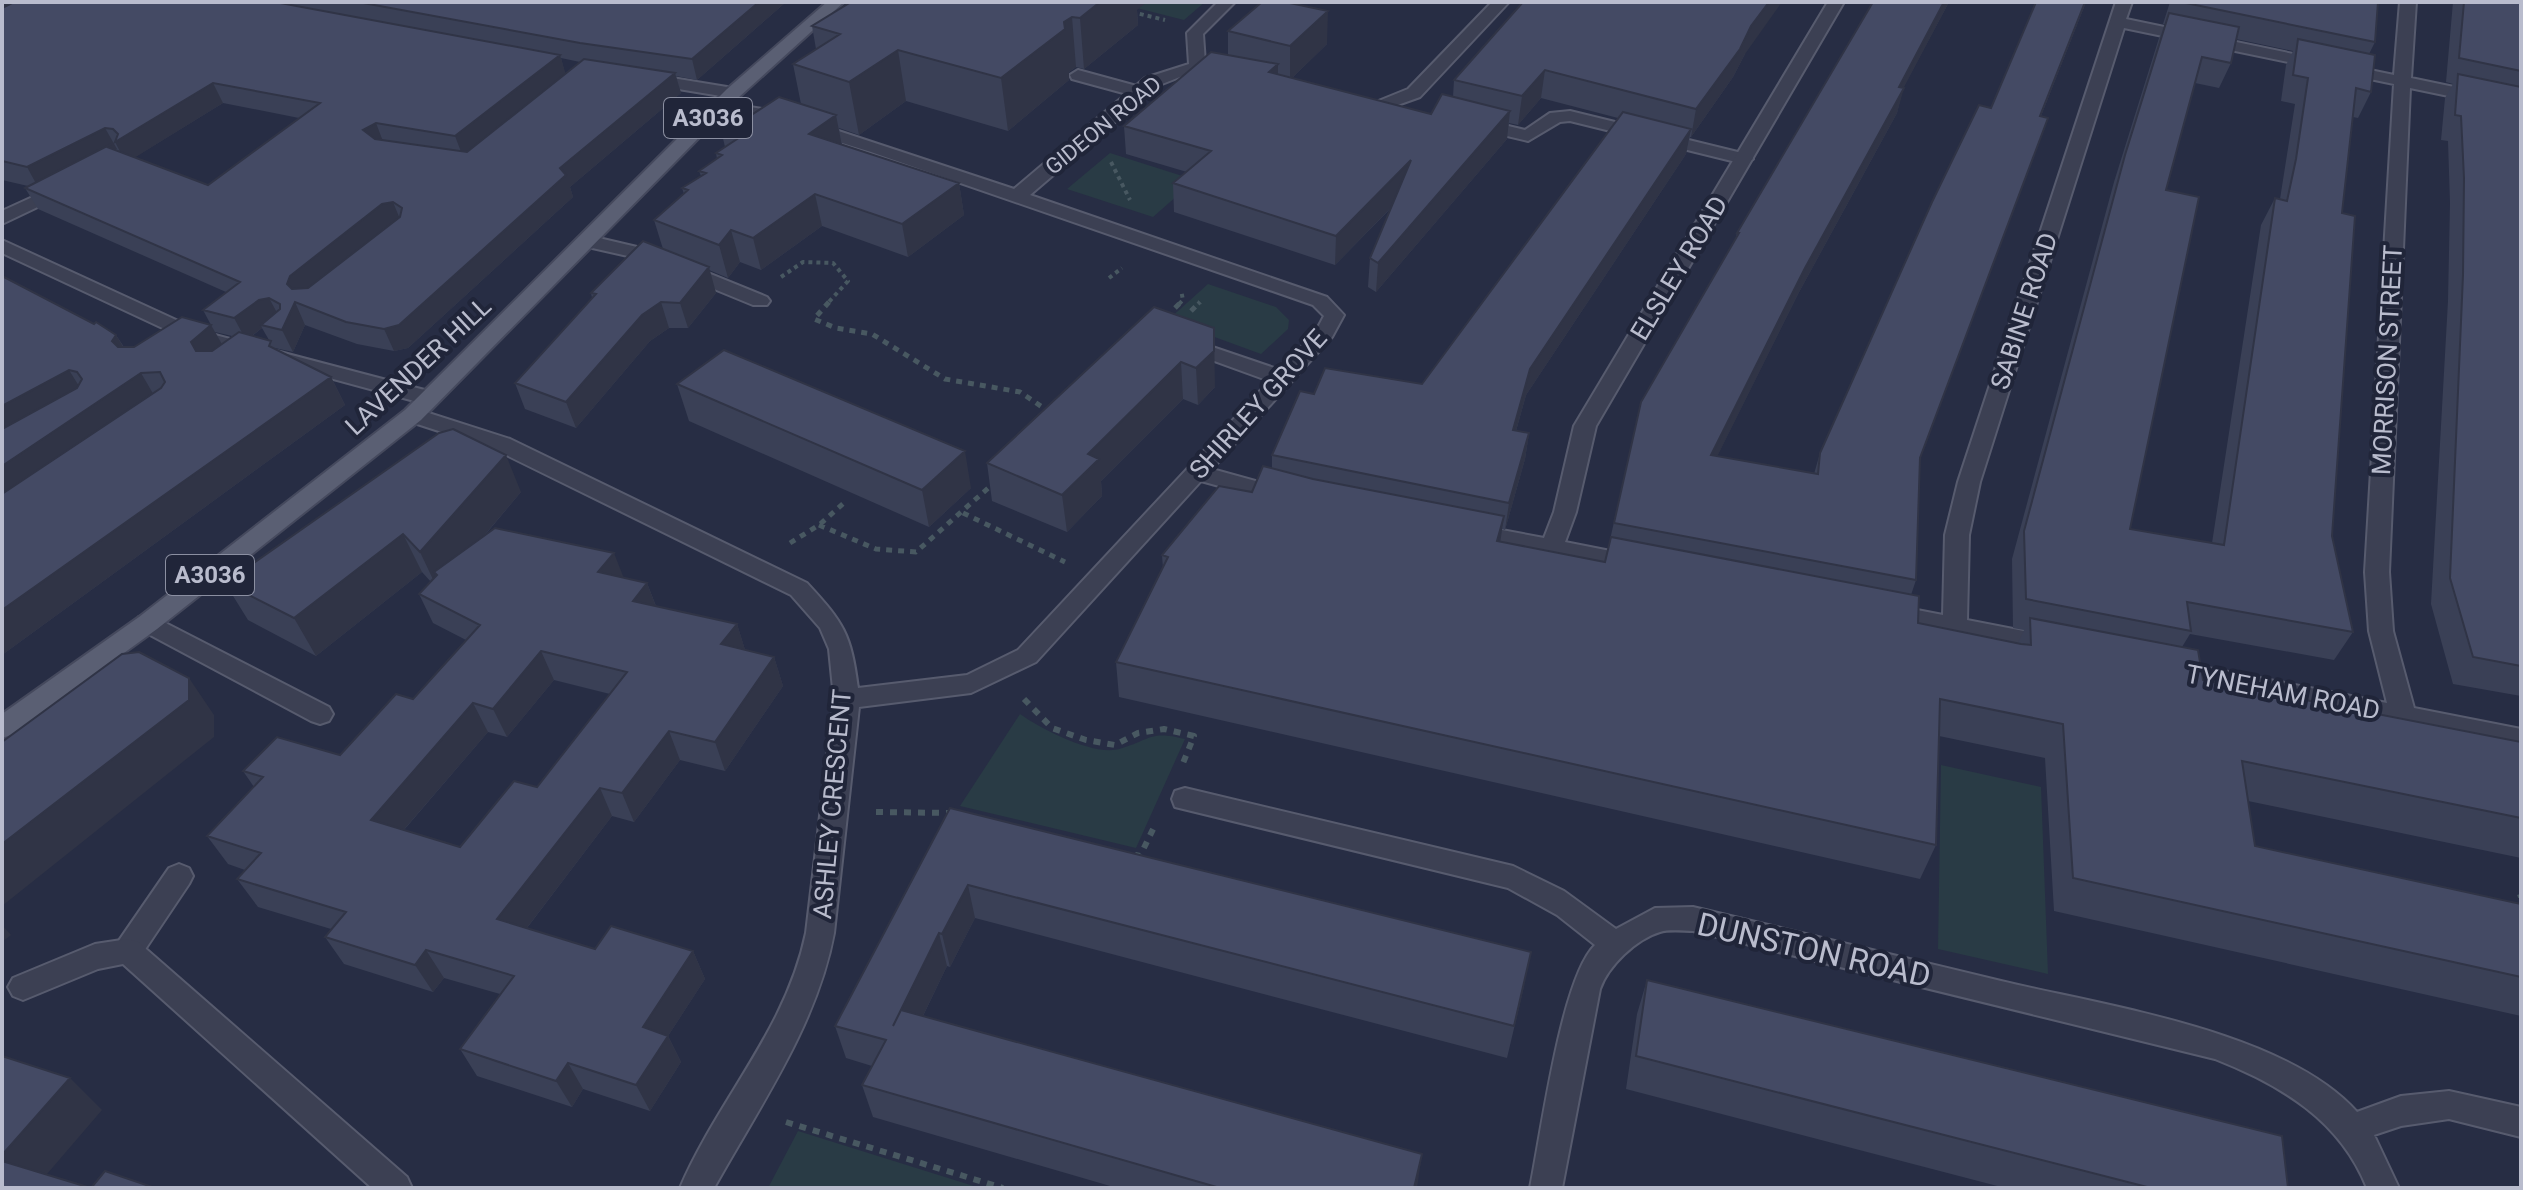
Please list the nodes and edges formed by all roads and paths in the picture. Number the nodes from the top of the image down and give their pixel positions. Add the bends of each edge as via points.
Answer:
1 (836, 2) edge
2 (1227, 2) edge
3 (1501, 2) edge
4 (1836, 2) edge
5 (2124, 2) edge
6 (2408, 2) edge
7 (1122, 10) dead end
8 (2118, 22) junction
9 (1197, 28) junction
10 (1197, 68) junction
11 (1239, 73) edge
12 (1078, 75) dead end
13 (630, 77) edge
14 (2403, 81) junction
15 (1138, 92) junction
16 (726, 100) junction
17 (1338, 100) edge
18 (2521, 106) edge
19 (1457, 118) edge
20 (1094, 129) junction
21 (1744, 159) junction
22 (78, 179) edge
23 (1016, 197) junction
24 (2, 218) edge
25 (586, 241) junction
26 (1151, 243) junction
27 (2, 246) edge
28 (1180, 286) dead end
29 (760, 301) joint
30 (1155, 330) joint
31 (193, 335) junction
32 (269, 336) edge
33 (251, 350) junction
34 (166, 352) edge
35 (230, 365) edge
36 (1282, 378) junction
37 (421, 406) junction
38 (1058, 419) edge
39 (1006, 471) edge
40 (1198, 471) junction
41 (1300, 500) edge
42 (846, 501) dead end
43 (963, 513) junction
44 (819, 525) junction
45 (1448, 528) edge
46 (1552, 547) junction
47 (755, 565) junction
48 (1660, 568) edge
49 (1098, 578) junction
50 (1862, 608) edge
51 (148, 623) junction
52 (1955, 627) junction
53 (2078, 651) edge
54 (2156, 666) edge
55 (999, 672) junction
56 (847, 699) junction
57 (320, 714) dead end
58 (2403, 716) junction
59 (2, 728) edge
60 (2521, 739) edge
61 (1181, 788) joint
62 (835, 812) junction
63 (970, 816) edge
64 (1159, 817) dead end
65 (1125, 853) edge
66 (179, 876) dead end
67 (1614, 945) junction
68 (128, 951) junction
69 (23, 987) dead end
70 (786, 1122) dead end
71 (2521, 1122) edge
72 (2350, 1129) junction
73 (396, 1188) edge
74 (696, 1188) edge
75 (1003, 1188) edge
76 (1546, 1188) edge
77 (2383, 1188) edge

1 - 16 main road, LAVENDER HILL / A3036
2 - 9 street
3 - 17 street via 1414,93 1378,107
4 - 21 street, ELSLEY ROAD
5 - 8 street, SABINE ROAD
6 - 14 street, MORRISON STREET
7 - 9 path
8 - 14 street
8 - 52 street, SABINE ROAD via 1969,482 1957,535
9 - 10 street, GIDEON ROAD
10 - 11 street, GIDEON ROAD
10 - 15 street, GIDEON ROAD via 1169,72
12 - 15 street
13 - 16 street, SHIRLEY GROVE
14 - 18 street
14 - 58 street, MORRISON STREET via 2377,572 2381,631
15 - 20 street, GIDEON ROAD
16 - 23 street, SHIRLEY GROVE
16 - 25 main road, LAVENDER HILL / A3036
19 - 21 street via 1528,136 1556,117 1570,116
20 - 23 street, GIDEON ROAD
20 - 26 path
21 - 46 street, ELSLEY ROAD via 1585,426
22 - 24 street
23 - 26 street, SHIRLEY GROVE
25 - 29 street via 647,255
25 - 37 main road, LAVENDER HILL / A3036
26 - 36 street, SHIRLEY GROVE via 1328,306 1334,315 1325,333
27 - 31 street, ASHLEY CRESCENT
28 - 30 path via 1183,300
29 - 38 path via 786,272 803,262 833,263 848,281 814,319 872,334 945,379 1020,392
30 - 36 street
31 - 33 street, ASHLEY CRESCENT
31 - 34 street
32 - 33 street
33 - 35 street
33 - 37 street, ASHLEY CRESCENT
36 - 40 street, SHIRLEY GROVE
37 - 47 street, ASHLEY CRESCENT
37 - 51 main road, LAVENDER HILL / A3036 via 337,479
39 - 43 path
40 - 41 street
40 - 49 street, SHIRLEY GROVE
42 - 44 path
43 - 44 path via 916,552 876,549
43 - 49 path
44 - 47 path
45 - 46 street
46 - 48 street
47 - 56 street, ASHLEY CRESCENT via 799,589 831,624 841,649
49 - 55 street, SHIRLEY GROVE via 1027,656
50 - 52 street
51 - 57 street
51 - 59 main road, LAVENDER HILL / A3036
52 - 53 street
54 - 58 street, TYNEHAM ROAD
55 - 56 street, SHIRLEY GROVE via 971,684
55 - 61 path via 1052,728 1086,740 1115,745 1138,733 1164,729 1194,736
56 - 62 street, ASHLEY CRESCENT
58 - 60 street, TYNEHAM ROAD
61 - 67 street via 1513,878 1571,907
62 - 63 path
62 - 74 street, ASHLEY CRESCENT via 820,933 803,995
64 - 65 path via 1140,856
66 - 68 street
67 - 72 street, DUNSTON ROAD via 1655,920 1693,919 2216,1046 2310,1088
67 - 76 street via 1594,965 1585,989
68 - 69 street via 95,957
68 - 73 street
70 - 75 path
71 - 72 street via 2449,1105 2401,1111
72 - 77 street, DUNSTON ROAD via 2374,1161

